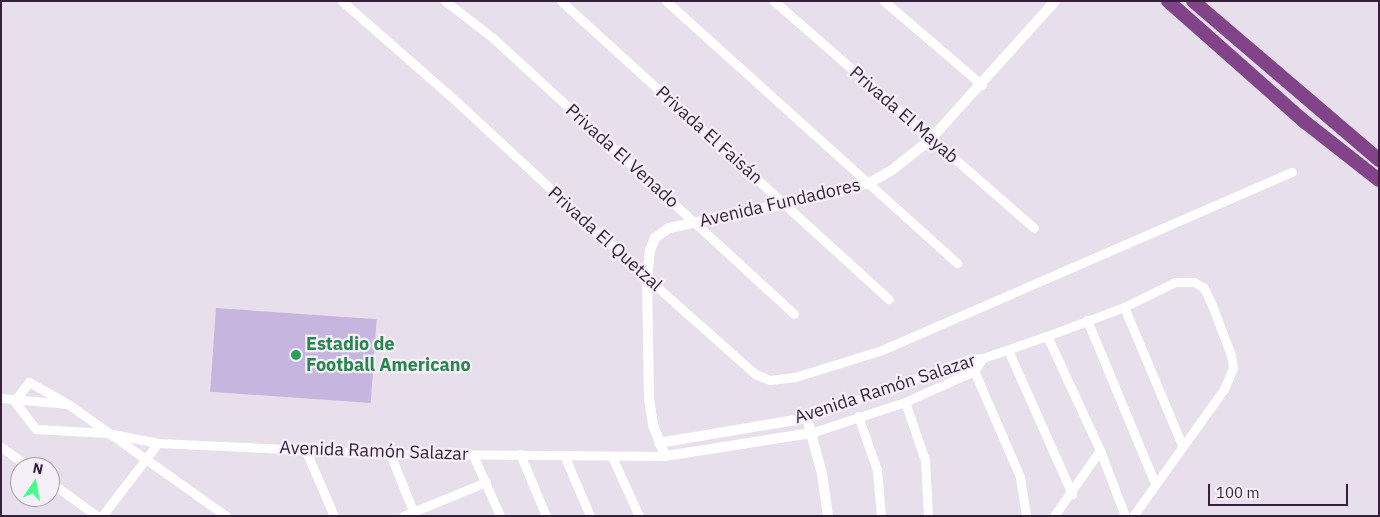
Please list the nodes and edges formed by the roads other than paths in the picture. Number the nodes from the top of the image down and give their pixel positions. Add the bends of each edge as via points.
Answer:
1 (342, 1) edge
2 (445, 1) edge
3 (560, 1) edge
4 (666, 1) edge
5 (774, 1) edge
6 (884, 1) edge
7 (1055, 1) edge
8 (1168, 1) edge
9 (1193, 1) edge
10 (1202, 6) edge
11 (982, 86) junction
12 (930, 140) junction
13 (1379, 160) edge
14 (1292, 172) dead end
15 (1378, 178) edge
16 (869, 183) junction
17 (786, 204) junction
18 (696, 223) junction
19 (1034, 228) dead end
20 (957, 263) dead end
21 (647, 278) junction
22 (889, 300) dead end
23 (1124, 307) junction
24 (794, 314) dead end
25 (1087, 320) junction
26 (1048, 336) junction
27 (1008, 350) junction
28 (983, 358) junction
29 (969, 359) junction
30 (974, 371) junction
31 (1, 398) edge
32 (14, 401) junction
33 (905, 402) junction
34 (68, 404) junction
35 (858, 416) junction
36 (807, 418) junction
37 (107, 433) junction
38 (811, 433) junction
39 (158, 443) junction
40 (659, 443) junction
41 (1182, 446) junction
42 (1, 447) edge
43 (305, 449) junction
44 (1100, 450) junction
45 (390, 454) junction
46 (520, 454) junction
47 (474, 455) junction
48 (564, 455) junction
49 (642, 455) junction
50 (665, 456) junction
51 (16, 457) edge
52 (612, 457) junction
53 (146, 460) junction
54 (486, 482) junction
55 (1156, 483) junction
56 (60, 489) edge
57 (1072, 494) junction
58 (413, 511) junction
59 (826, 514) edge
60 (97, 516) edge
61 (102, 516) edge
62 (226, 516) edge
63 (334, 516) edge
64 (403, 516) edge
65 (500, 516) edge
66 (546, 516) edge
67 (590, 516) edge
68 (639, 516) edge
69 (881, 516) edge
70 (928, 516) edge
71 (1026, 516) edge
72 (1054, 516) edge
73 (1125, 516) edge
74 (1133, 516) edge

1 - 21 street, Privada El Quetzal via 457,102
2 - 18 street, Privada El Venado via 493,38
3 - 17 street, Privada El Faisán
4 - 16 street
5 - 12 street, Privada El Mayab
6 - 11 street
7 - 11 street, Avenida Fundadores
8 - 15 highway via 1305,122
9 - 10 highway
10 - 13 highway
11 - 12 street, Avenida Fundadores
12 - 16 street, Avenida Fundadores
12 - 19 street, Privada El Mayab
14 - 21 street, Privada El Quetzal via 882,350 785,379 770,380 755,374
16 - 17 street, Avenida Fundadores
16 - 20 street
17 - 18 street, Avenida Fundadores
17 - 22 street, Privada El Faisán
18 - 21 street, Avenida Fundadores via 669,228 658,234 650,250
18 - 24 street, Privada El Venado
21 - 40 street, Avenida Fundadores via 649,399
23 - 25 street, Avenida Ramón Salazar
23 - 41 street
23 - 41 street, Avenida Ramón Salazar via 1174,282 1194,282 1204,288 1231,355 1231,374 1224,389
25 - 26 street, Avenida Ramón Salazar
25 - 55 street
26 - 27 street, Avenida Ramón Salazar
26 - 44 street
27 - 28 street, Avenida Ramón Salazar
27 - 57 street
28 - 29 street, Avenida Ramón Salazar
28 - 30 street, Avenida Ramón Salazar
29 - 30 street
29 - 36 street, Avenida Ramón Salazar
30 - 33 street, Avenida Ramón Salazar
30 - 71 street via 1020,477
31 - 32 street
32 - 34 street
32 - 34 street, Avenida Ramón Salazar via 29,382
32 - 37 street, Avenida Ramón Salazar via 36,429
33 - 35 street, Avenida Ramón Salazar
33 - 70 street via 925,460
34 - 37 street, Avenida Ramón Salazar
35 - 38 street, Avenida Ramón Salazar
35 - 69 street via 877,470
36 - 38 street
36 - 40 street, Avenida Ramón Salazar
37 - 39 street, Avenida Ramón Salazar
37 - 53 street
38 - 50 street, Avenida Ramón Salazar
38 - 59 street
39 - 43 street, Avenida Ramón Salazar
39 - 53 street
40 - 49 street, Avenida Ramón Salazar
40 - 50 street, Avenida Fundadores
41 - 55 street
42 - 51 street
43 - 45 street, Avenida Ramón Salazar
43 - 63 street
44 - 57 street
44 - 73 street
45 - 47 street, Avenida Ramón Salazar
45 - 58 street
46 - 47 street, Avenida Ramón Salazar
46 - 48 street, Avenida Ramón Salazar
46 - 66 street
47 - 54 street
48 - 52 street, Avenida Ramón Salazar
48 - 67 street
49 - 50 street, Avenida Ramón Salazar
49 - 52 street, Avenida Ramón Salazar
52 - 68 street
53 - 61 street
53 - 62 street
54 - 58 street
54 - 65 street
55 - 74 street
56 - 60 street
57 - 72 street
58 - 64 street

